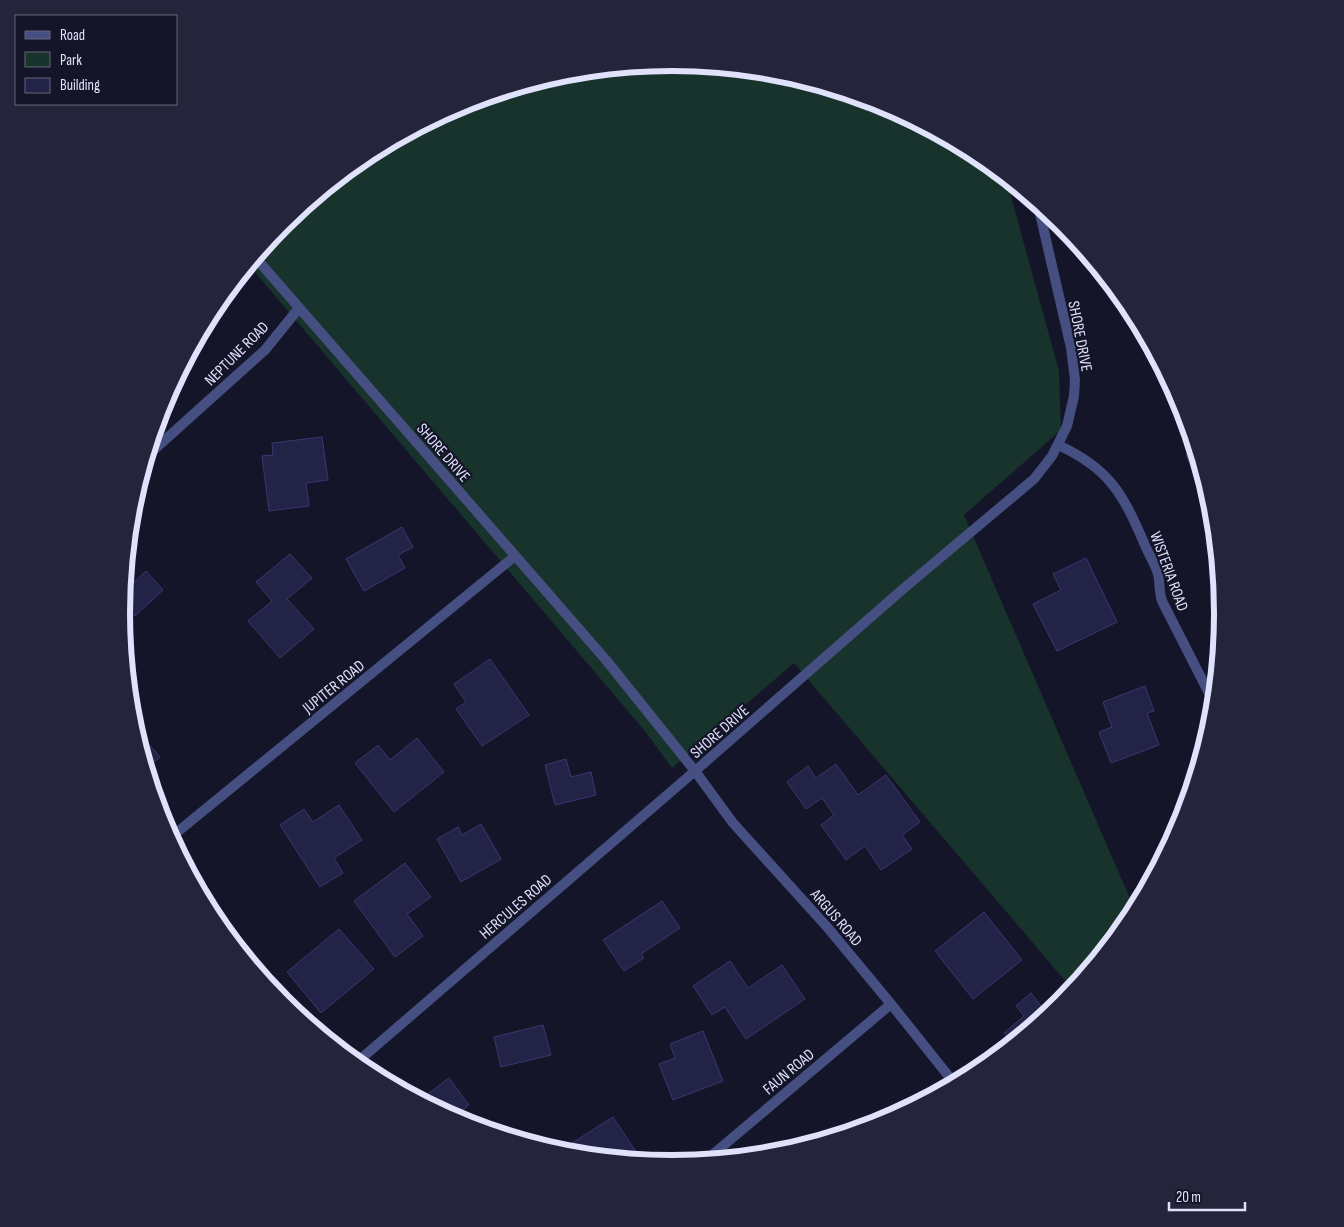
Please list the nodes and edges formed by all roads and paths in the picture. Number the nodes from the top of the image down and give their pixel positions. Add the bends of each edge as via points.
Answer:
1 (1041, 216) edge
2 (259, 262) edge
3 (299, 308) junction
4 (1058, 444) junction
5 (156, 448) edge
6 (515, 556) junction
7 (1208, 693) edge
8 (695, 771) junction
9 (176, 833) edge
10 (891, 1004) junction
11 (363, 1058) edge
12 (950, 1078) edge
13 (713, 1154) edge

1 - 4 street, SHORE DRIVE via 1071,348 1075,380 1067,426
2 - 3 street, SHORE DRIVE
3 - 5 street, NEPTUNE ROAD via 265,350
3 - 6 street, SHORE DRIVE
4 - 7 street, WISTERIA ROAD via 1097,468 1128,506 1158,574 1162,601
4 - 8 street, SHORE DRIVE via 1034,479
6 - 8 street, SHORE DRIVE via 606,660
6 - 9 street, JUPITER ROAD
8 - 10 street, ARGUS ROAD via 733,823 828,928
8 - 11 street, HERCULES ROAD
10 - 12 street, ARGUS ROAD
10 - 13 street, FAUN ROAD

